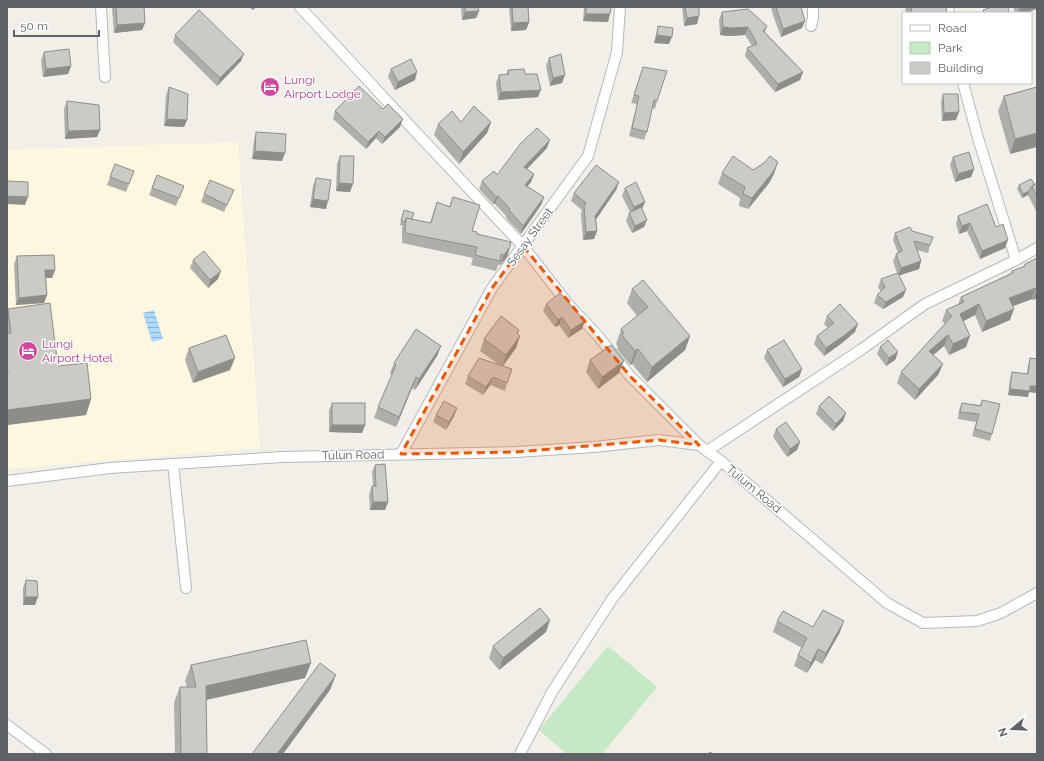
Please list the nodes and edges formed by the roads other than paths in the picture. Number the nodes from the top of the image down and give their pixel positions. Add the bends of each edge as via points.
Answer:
1 (101, 7) edge
2 (300, 7) edge
3 (620, 7) edge
4 (813, 7) edge
5 (811, 26) dead end
6 (105, 77) dead end
7 (964, 84) edge
8 (523, 246) junction
9 (1037, 248) edge
10 (1016, 260) junction
11 (703, 448) junction
12 (401, 454) junction
13 (721, 462) junction
14 (173, 464) junction
15 (7, 481) edge
16 (186, 588) dead end
17 (1037, 593) edge
18 (7, 725) edge
19 (46, 754) edge
20 (520, 754) edge

1 - 6 street
2 - 8 street, Tulum Road
3 - 8 street, Sesay Street via 617,52 588,156
4 - 5 street
7 - 10 street via 978,138
8 - 11 street, Tulum Road via 568,304 630,376
8 - 12 street, Sesay Street via 492,288
9 - 10 street
10 - 11 street via 925,304 856,353
11 - 12 street, Tulun Road via 659,440 516,452
11 - 13 street, Tulum Road
12 - 14 street, Tulun Road via 282,457
13 - 17 street, Tulum Road via 887,603 922,623 977,621 1001,613
13 - 20 street via 612,599 552,692
14 - 15 street, Tulun Road via 110,468
14 - 16 street
18 - 19 street

